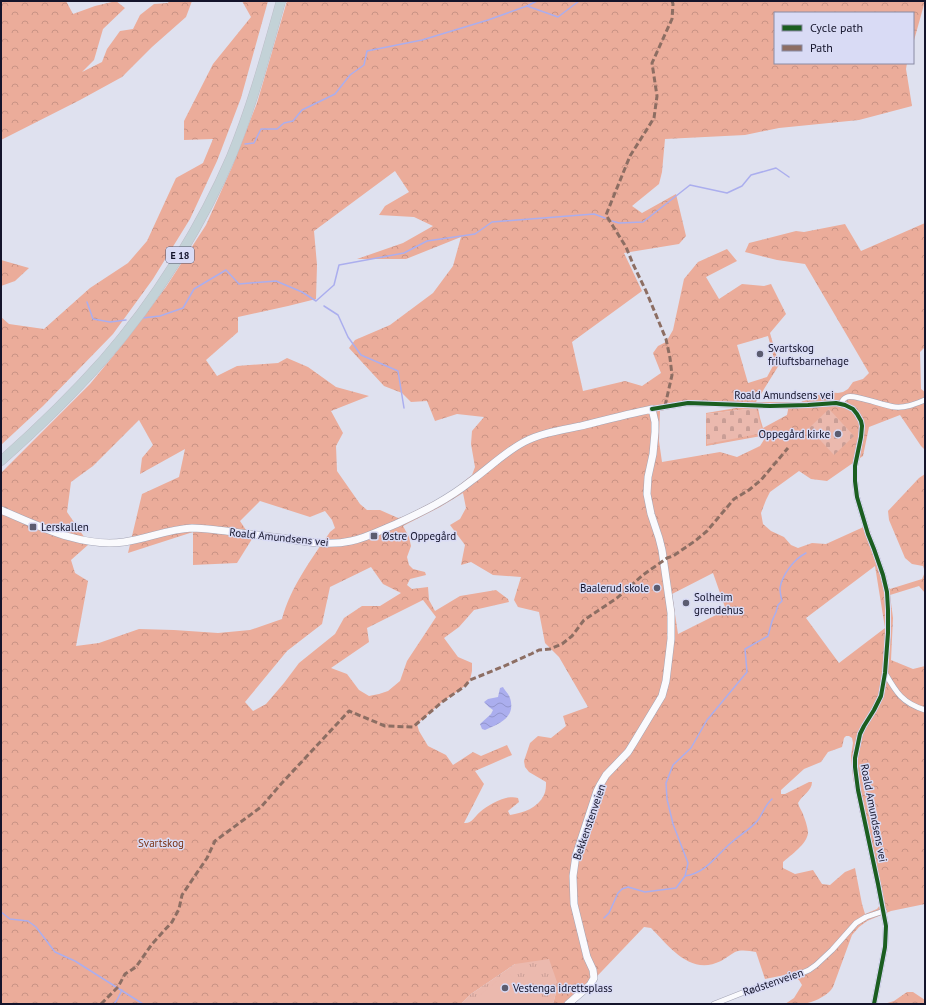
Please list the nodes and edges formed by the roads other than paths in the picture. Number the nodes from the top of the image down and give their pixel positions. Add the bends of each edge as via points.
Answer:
1 (277, 1) edge
2 (282, 1) edge
3 (925, 400) edge
4 (841, 404) junction
5 (652, 409) junction
6 (1, 456) edge
7 (1, 461) edge
8 (1, 510) edge
9 (885, 673) junction
10 (925, 710) edge
11 (884, 911) junction
12 (568, 1004) edge
13 (714, 1004) edge
14 (874, 1004) edge

1 - 6 highway, E 18 via 251,91 226,156 208,196 179,247 118,336 44,417
2 - 7 highway, E 18 via 240,134 188,242 160,286 106,357
3 - 4 street via 909,406 896,407 850,396
4 - 5 street, Roald Amundsens vei via 770,406 688,403
4 - 9 street, Roald Amundsens vei via 855,411 862,426 855,466 856,488 859,506 887,592 889,623
5 - 8 main road, Roald Amundsens vei via 525,441 445,500 377,532 346,542 309,542 197,528 179,529 121,543 107,543 56,532
5 - 12 main road, Bekkenstenveien via 655,432 647,494 662,550 671,614 666,681 662,696 634,744 600,785 576,855 573,876 574,904 594,975 590,985
9 - 10 street via 903,699
9 - 11 street, Roald Amundsens vei via 879,701 860,734 855,762 858,790
11 - 13 street, Rødstenveien via 856,923 810,970
11 - 14 street, Roald Amundsens vei via 886,938

